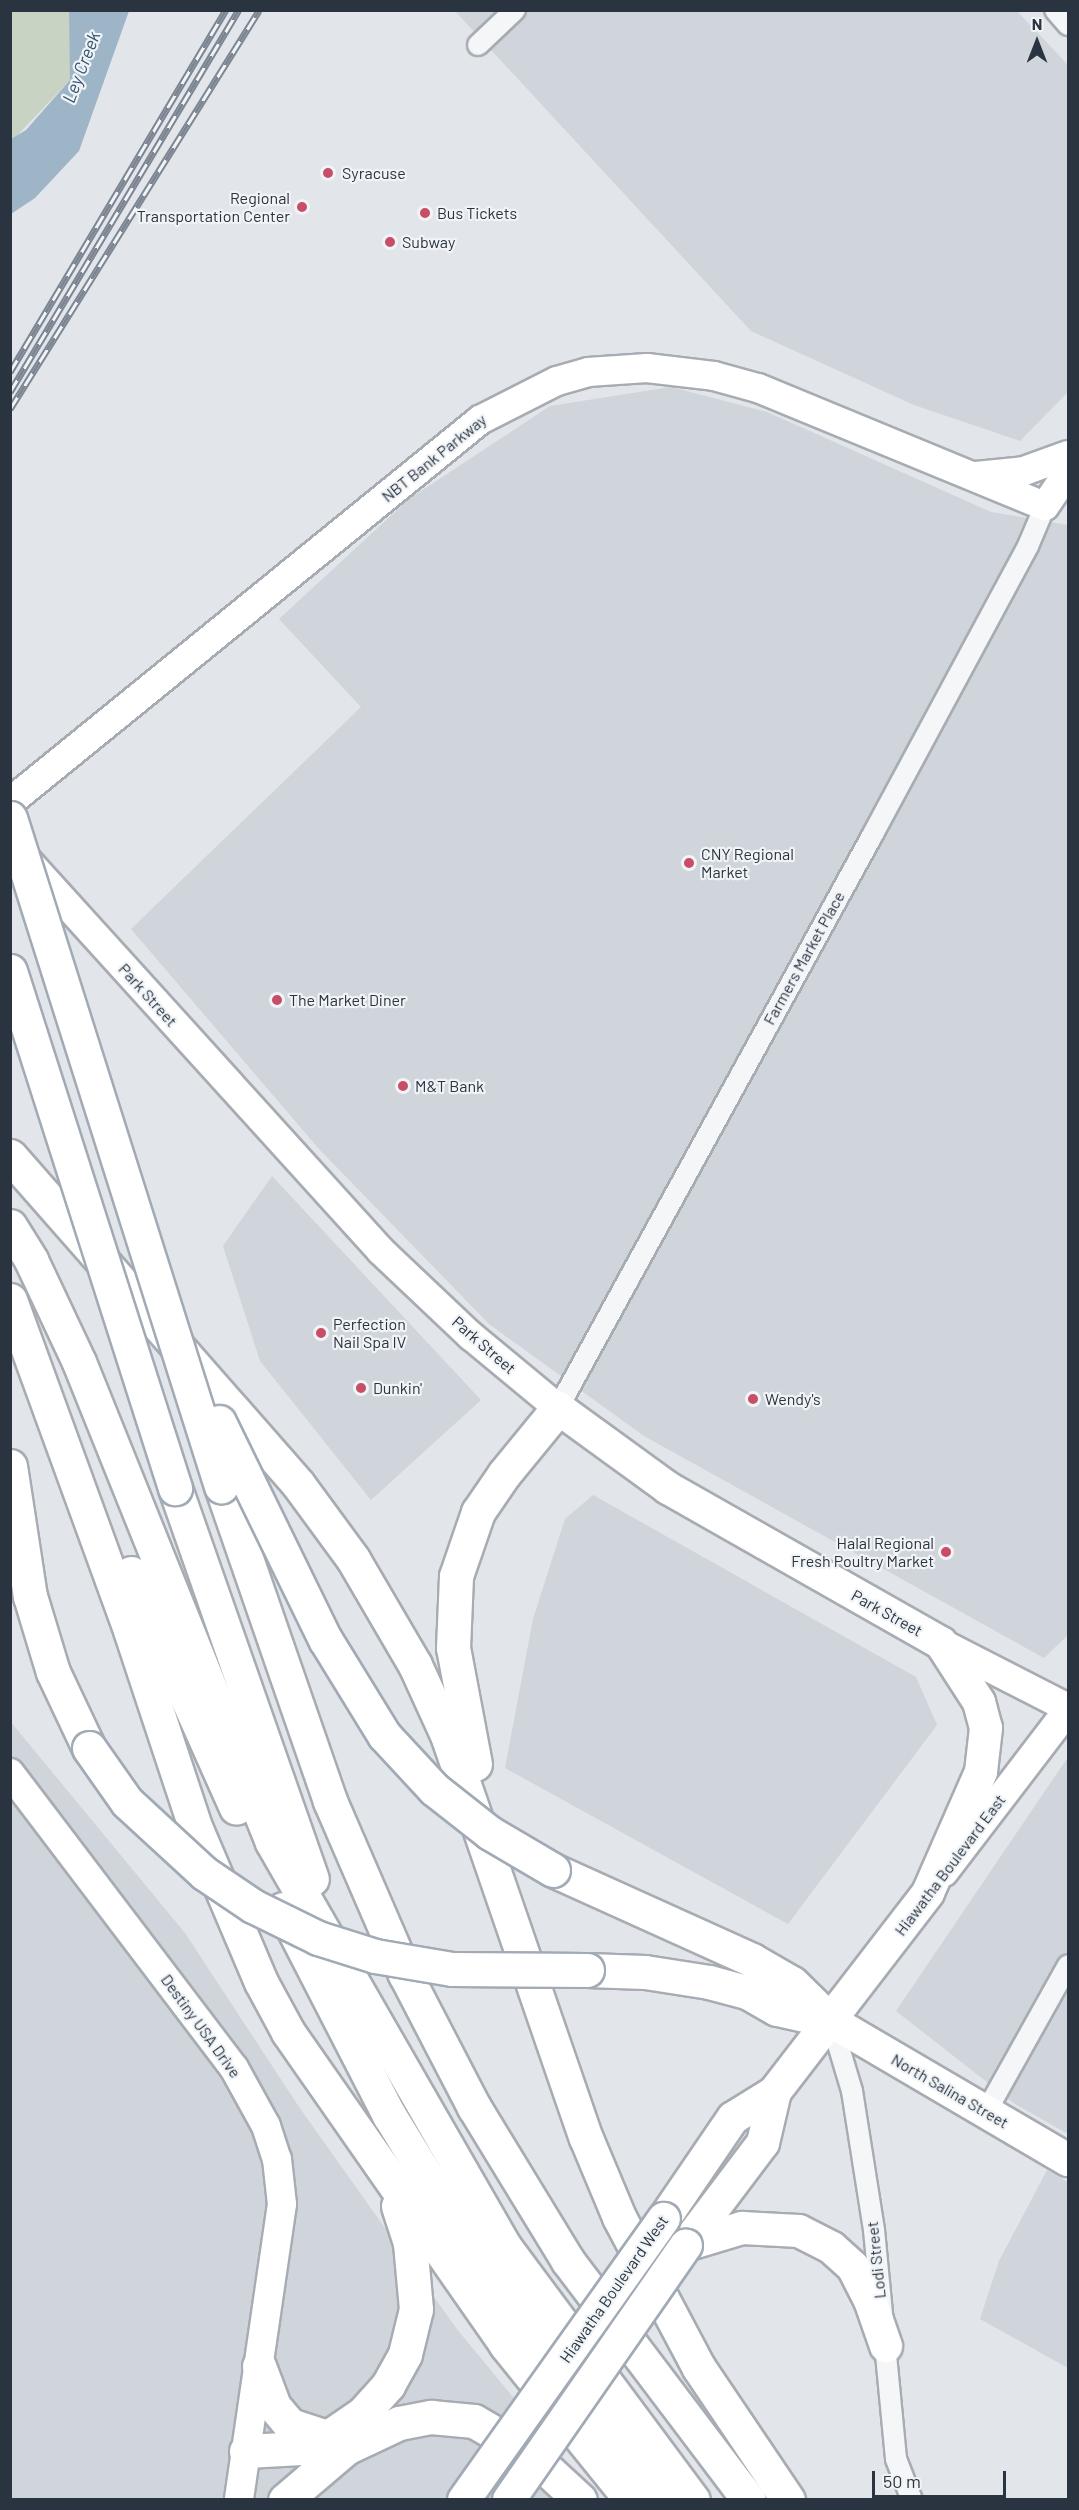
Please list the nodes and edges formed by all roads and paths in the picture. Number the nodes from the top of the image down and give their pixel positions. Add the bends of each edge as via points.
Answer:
1 (515, 10) edge
2 (1055, 10) edge
3 (1068, 25) edge
4 (478, 45) dead end
5 (1068, 454) edge
6 (1068, 472) edge
7 (971, 476) junction
8 (1045, 506) junction
9 (10, 802) edge
10 (10, 818) edge
11 (10, 842) edge
12 (10, 971) edge
13 (10, 1156) edge
14 (10, 1226) edge
15 (10, 1300) edge
16 (173, 1329) junction
17 (40, 1378) junction
18 (558, 1408) junction
19 (10, 1466) edge
20 (941, 1643) junction
21 (1068, 1709) edge
22 (10, 1773) edge
23 (928, 1893) junction
24 (507, 1909) junction
25 (1068, 1965) edge
26 (831, 2021) junction
27 (775, 2092) junction
28 (417, 2097) junction
29 (986, 2112) junction
30 (1068, 2160) edge
31 (379, 2163) junction
32 (686, 2245) junction
33 (886, 2346) junction
34 (259, 2366) junction
35 (337, 2443) junction
36 (245, 2459) junction
37 (239, 2499) edge
38 (285, 2499) edge
39 (464, 2499) edge
40 (509, 2499) edge
41 (580, 2499) edge
42 (631, 2499) edge
43 (667, 2499) edge
44 (693, 2499) edge
45 (749, 2499) edge
46 (788, 2499) edge
47 (912, 2499) edge

1 - 4 street
2 - 3 street
5 - 7 street, NBT Bank Parkway via 1024,471
6 - 8 street
7 - 8 street, NBT Bank Parkway
7 - 9 street, NBT Bank Parkway via 758,388 714,376 647,368 588,372 557,381 480,420
8 - 18 street, Farmers Market Place via 1028,546 870,840
10 - 16 highway, bridge
11 - 18 street, Park Street via 381,1251 471,1336
12 - 28 highway, bridge via 175,1488 308,1869
13 - 24 highway via 298,1484 353,1559 415,1665 447,1735
14 - 28 highway via 31,1260 79,1362 272,1842
15 - 17 highway
16 - 26 highway, bridge via 325,1639 384,1735 434,1789 490,1833 553,1870 752,1960 792,1983
16 - 45 highway, bridge via 221,1486 330,1801 405,1974 474,2107 568,2261
17 - 31 highway via 196,1829 233,1921 288,2032
17 - 43 highway via 306,1955 389,2115 478,2260 573,2392 618,2448
18 - 20 main road, Park Street via 668,1488
18 - 24 highway via 478,1512 463,1549 452,1608 460,1696
19 - 26 highway, bridge via 30,1596 53,1672 89,1748 127,1802 204,1873 253,1906 318,1938 375,1956 452,1969 645,1972 747,1992 777,2009
20 - 21 street, Park Street
20 - 23 main road via 979,1702 986,1728 986,1751 981,1772
21 - 23 street, Hiawatha Boulevard East
22 - 34 street, Destiny USA Drive via 234,2068 266,2126 277,2159 282,2204
23 - 26 main road, Hiawatha Boulevard East
24 - 46 highway via 586,2138 619,2217 699,2368
25 - 29 street
26 - 27 main road, Hiawatha Boulevard West
26 - 29 main road, North Salina Street
26 - 33 street, Lodi Street via 852,2091 874,2230
27 - 32 main road, Hiawatha Boulevard West via 763,2144
27 - 39 main road, Hiawatha Boulevard West, bridge via 733,2118
28 - 44 highway via 505,2247
29 - 30 main road, North Salina Street
31 - 35 highway via 410,2243 416,2309 405,2354 388,2385
31 - 42 highway via 506,2345
32 - 33 main road via 742,2228 766,2226 799,2231 815,2239 853,2267
32 - 40 main road, Hiawatha Boulevard West, bridge
33 - 47 street, Lodi Street via 896,2459
34 - 35 highway via 274,2406 290,2425
34 - 36 street, Destiny USA Drive
35 - 36 highway
35 - 38 highway
35 - 41 highway via 432,2417 474,2421 529,2453
36 - 37 street, Destiny USA Drive

